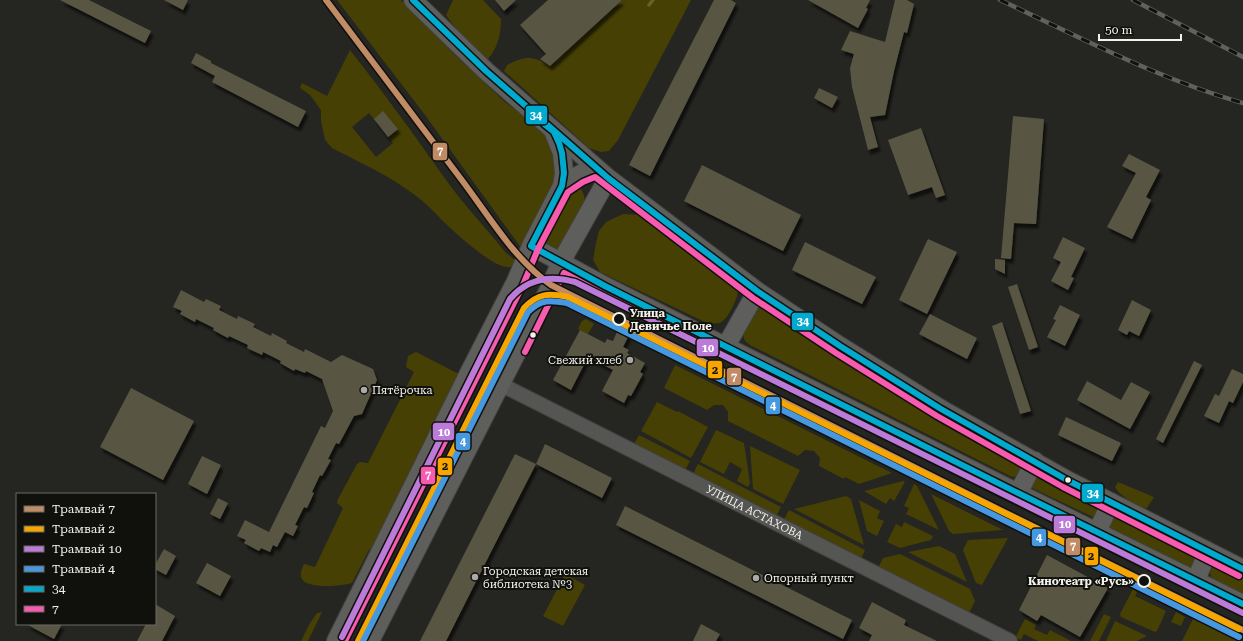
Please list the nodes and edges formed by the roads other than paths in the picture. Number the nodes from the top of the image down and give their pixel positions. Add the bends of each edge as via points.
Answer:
1 (413, 0) edge
2 (554, 132) junction
3 (602, 174) junction
4 (562, 186) junction
5 (531, 246) junction
6 (558, 269) junction
7 (757, 291) junction
8 (726, 346) junction
9 (500, 384) junction
10 (1035, 461) junction
11 (1018, 493) junction
12 (1111, 502) junction
13 (1097, 532) junction
14 (1208, 552) junction
15 (1243, 569) edge
16 (1196, 580) junction
17 (1243, 604) edge
18 (336, 641) edge
19 (370, 641) edge
20 (1010, 641) edge

1 - 2 main road
2 - 3 main road
2 - 4 main road via 562,153
3 - 4 main road via 589,170
3 - 6 main road
3 - 7 main road
4 - 5 main road
5 - 6 main road
5 - 18 main road via 516,281
6 - 8 main road via 605,286
6 - 9 main road
7 - 8 main road
7 - 10 main road via 941,409
8 - 11 main road
9 - 19 main road
9 - 20 street, УЛИЦА АСТАХОВА
10 - 11 main road
10 - 12 main road
11 - 13 main road
12 - 13 main road
12 - 14 main road
13 - 16 main road
14 - 15 main road
14 - 16 main road
16 - 17 main road

